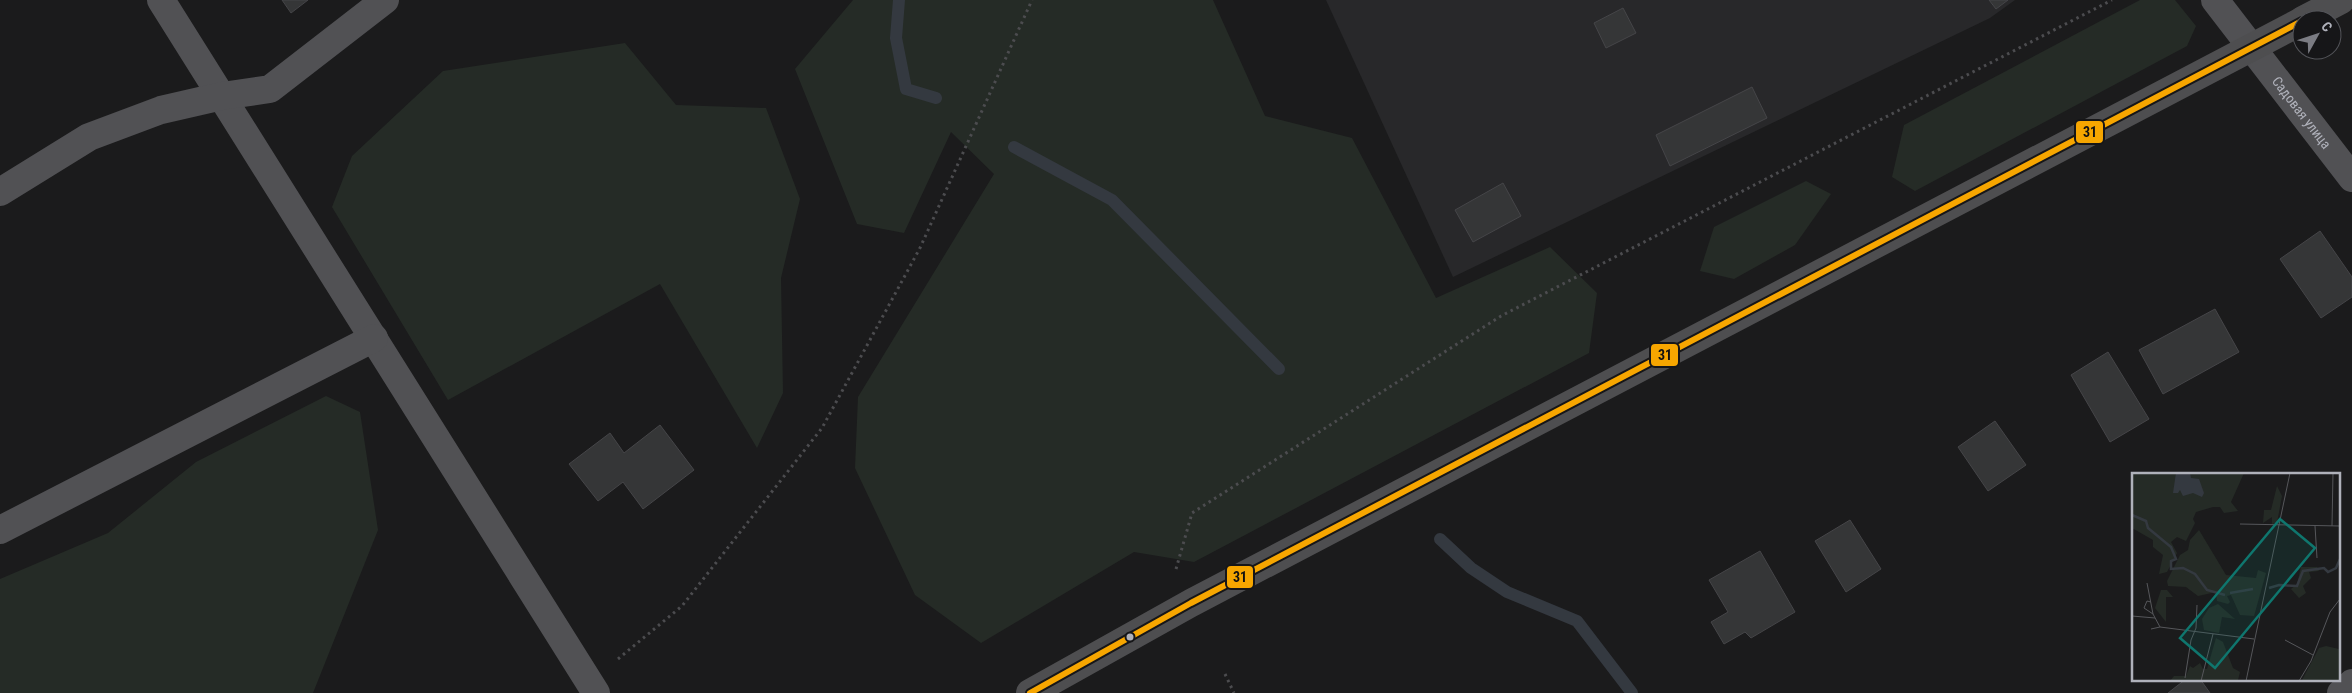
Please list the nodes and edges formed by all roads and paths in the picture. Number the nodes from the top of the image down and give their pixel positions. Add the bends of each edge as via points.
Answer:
1 (161, 0) edge
2 (384, 0) edge
3 (1032, 0) edge
4 (2112, 0) edge
5 (2215, 0) edge
6 (2341, 0) edge
7 (2322, 10) edge
8 (2292, 26) edge
9 (2250, 48) junction
10 (222, 96) junction
11 (2352, 178) edge
12 (0, 192) edge
13 (374, 338) junction
14 (0, 530) edge
15 (1175, 572) dead end
16 (1224, 674) dead end
17 (2352, 683) edge
18 (592, 688) edge
19 (1030, 693) edge
20 (1234, 693) edge
21 (2341, 693) edge

1 - 10 street
2 - 10 street via 270,90
3 - 18 path via 920,248 822,428 682,606
4 - 15 path via 1501,316 1192,513
5 - 9 street, Садовая улица
6 - 7 main road
8 - 9 main road
9 - 11 street, Садовая улица
9 - 19 main road via 1191,603
10 - 12 street via 160,110 90,137
10 - 13 street
13 - 14 street
13 - 18 street
16 - 20 path
17 - 21 street

